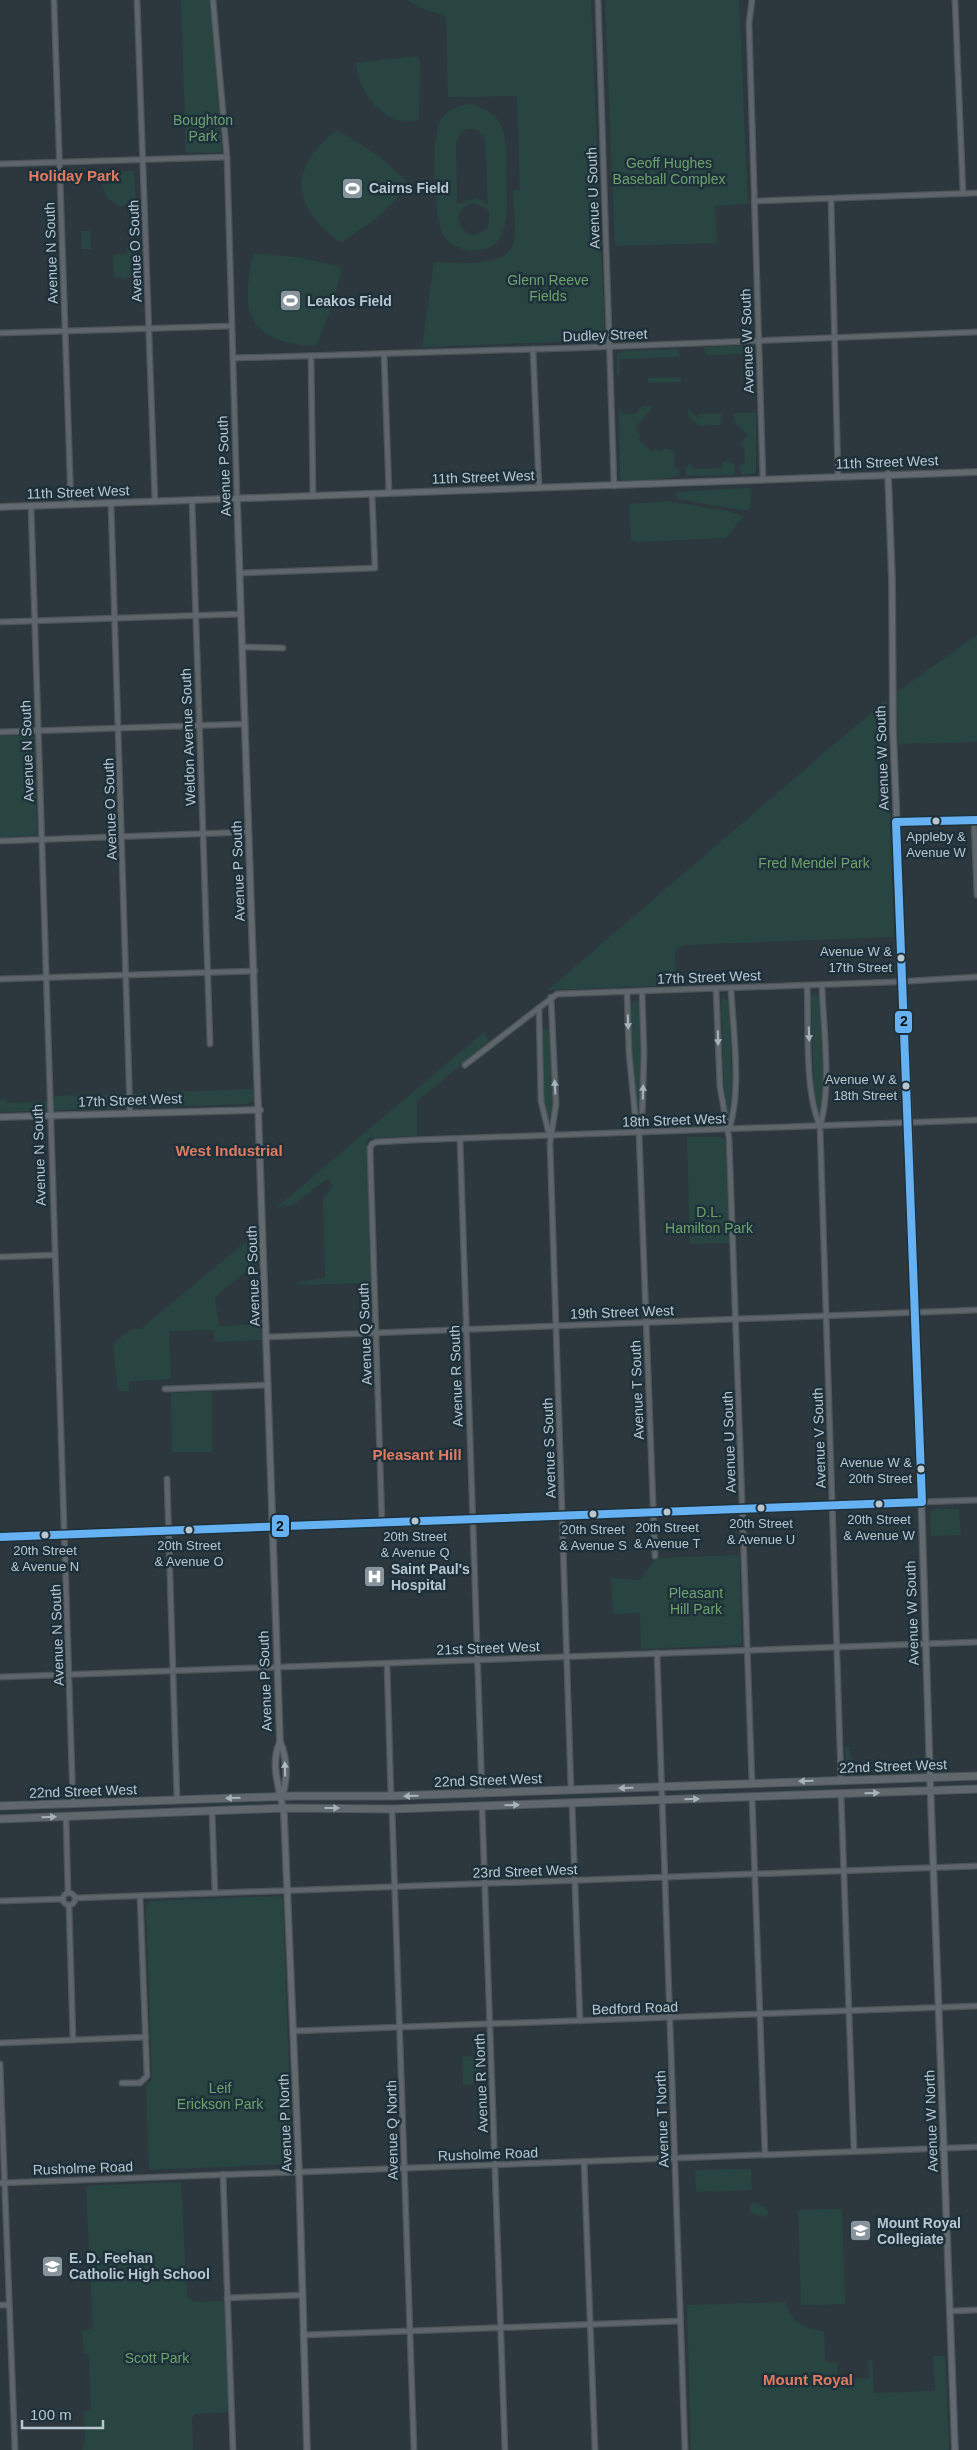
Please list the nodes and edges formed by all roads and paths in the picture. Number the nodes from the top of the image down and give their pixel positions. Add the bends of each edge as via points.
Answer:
1 (54, 0) edge
2 (138, 0) edge
3 (213, 0) edge
4 (598, 0) edge
5 (752, 0) edge
6 (955, 0) edge
7 (227, 156) junction
8 (143, 159) junction
9 (59, 161) junction
10 (0, 164) edge
11 (977, 193) edge
12 (962, 194) junction
13 (831, 199) junction
14 (754, 201) junction
15 (232, 326) junction
16 (149, 328) junction
17 (65, 331) junction
18 (977, 332) edge
19 (0, 333) edge
20 (834, 337) junction
21 (760, 340) junction
22 (610, 346) junction
23 (533, 349) junction
24 (384, 354) junction
25 (311, 356) junction
26 (233, 358) junction
27 (977, 471) edge
28 (888, 474) junction
29 (838, 476) junction
30 (763, 480) junction
31 (614, 486) junction
32 (539, 488) junction
33 (389, 493) junction
34 (372, 494) junction
35 (313, 496) junction
36 (237, 499) junction
37 (192, 501) junction
38 (154, 502) junction
39 (112, 504) junction
40 (71, 505) junction
41 (31, 506) junction
42 (0, 507) edge
43 (240, 573) junction
44 (241, 614) junction
45 (195, 615) junction
46 (115, 618) junction
47 (34, 621) junction
48 (0, 622) edge
49 (243, 648) junction
50 (284, 648) dead end
51 (245, 724) junction
52 (198, 725) junction
53 (118, 728) junction
54 (38, 731) junction
55 (0, 732) edge
56 (976, 820) edge
57 (896, 822) junction
58 (249, 832) junction
59 (202, 834) junction
60 (122, 836) junction
61 (41, 839) junction
62 (0, 841) edge
63 (977, 895) edge
64 (255, 971) junction
65 (206, 972) junction
66 (126, 975) junction
67 (977, 977) edge
68 (46, 978) junction
69 (0, 979) edge
70 (902, 981) junction
71 (807, 985) junction
72 (822, 985) junction
73 (731, 988) junction
74 (716, 989) junction
75 (627, 992) junction
76 (642, 992) junction
77 (551, 997) junction
78 (538, 1008) junction
79 (539, 1022) junction
80 (552, 1022) junction
81 (210, 1044) dead end
82 (465, 1065) dead end
83 (260, 1110) junction
84 (130, 1113) junction
85 (50, 1116) junction
86 (0, 1117) edge
87 (977, 1120) edge
88 (909, 1122) junction
89 (820, 1126) junction
90 (729, 1129) junction
91 (639, 1132) junction
92 (550, 1135) junction
93 (460, 1139) junction
94 (372, 1144) joint
95 (54, 1254) junction
96 (0, 1257) edge
97 (977, 1310) edge
98 (916, 1312) junction
99 (826, 1316) junction
100 (736, 1319) junction
101 (645, 1322) junction
102 (556, 1326) junction
103 (466, 1329) junction
104 (377, 1332) junction
105 (268, 1337) junction
106 (268, 1385) junction
107 (165, 1389) dead end
108 (167, 1479) dead end
109 (977, 1500) edge
110 (922, 1502) junction
111 (832, 1506) junction
112 (743, 1509) junction
113 (653, 1512) junction
114 (563, 1515) junction
115 (473, 1519) junction
116 (382, 1522) junction
117 (272, 1527) junction
118 (168, 1531) junction
119 (64, 1534) junction
120 (0, 1537) edge
121 (655, 1556) dead end
122 (977, 1642) edge
123 (926, 1643) junction
124 (836, 1647) junction
125 (746, 1650) junction
126 (657, 1653) junction
127 (567, 1656) junction
128 (477, 1660) junction
129 (387, 1664) junction
130 (277, 1668) junction
131 (173, 1671) junction
132 (69, 1675) junction
133 (0, 1678) edge
134 (977, 1776) edge
135 (930, 1777) junction
136 (842, 1780) junction
137 (752, 1783) junction
138 (661, 1787) junction
139 (977, 1789) edge
140 (571, 1790) junction
141 (930, 1791) junction
142 (482, 1793) junction
143 (842, 1794) junction
144 (282, 1796) junction
145 (391, 1796) junction
146 (752, 1797) junction
147 (178, 1800) junction
148 (662, 1800) junction
149 (572, 1803) junction
150 (73, 1804) junction
151 (0, 1806) edge
152 (482, 1806) junction
153 (284, 1808) junction
154 (392, 1809) junction
155 (212, 1811) junction
156 (66, 1816) junction
157 (0, 1819) edge
158 (977, 1866) edge
159 (934, 1868) junction
160 (844, 1871) junction
161 (754, 1874) junction
162 (664, 1877) junction
163 (574, 1881) junction
164 (485, 1884) junction
165 (395, 1887) junction
166 (288, 1890) junction
167 (68, 1893) junction
168 (214, 1894) junction
169 (140, 1896) junction
170 (75, 1898) junction
171 (63, 1899) junction
172 (0, 1901) edge
173 (69, 1905) junction
174 (977, 2006) edge
175 (939, 2008) junction
176 (848, 2011) junction
177 (759, 2014) junction
178 (669, 2017) junction
179 (580, 2021) junction
180 (490, 2024) junction
181 (400, 2028) junction
182 (294, 2031) junction
183 (146, 2038) junction
184 (73, 2040) junction
185 (0, 2042) edge
186 (0, 2064) edge
187 (122, 2083) dead end
188 (977, 2147) edge
189 (945, 2148) junction
190 (854, 2151) junction
191 (765, 2154) junction
192 (675, 2157) junction
193 (584, 2161) junction
194 (495, 2165) junction
195 (404, 2169) junction
196 (299, 2171) junction
197 (223, 2174) junction
198 (2, 2183) edge
199 (303, 2295) junction
200 (227, 2298) junction
201 (0, 2305) edge
202 (9, 2305) junction
203 (977, 2310) edge
204 (950, 2311) junction
205 (680, 2321) junction
206 (590, 2324) junction
207 (500, 2327) junction
208 (410, 2331) junction
209 (303, 2335) junction
210 (15, 2450) edge
211 (233, 2450) edge
212 (307, 2450) edge
213 (414, 2450) edge
214 (505, 2450) edge
215 (595, 2450) edge
216 (685, 2450) edge
217 (955, 2450) edge

1 - 9 street, Avenue N South
2 - 8 street, Avenue O South
3 - 7 street, Avenue P South
4 - 22 street, Avenue U South
5 - 14 street, Avenue W South via 749,23
6 - 12 street
7 - 8 street
7 - 15 street, Avenue P South
8 - 9 street
8 - 16 street, Avenue O South
9 - 10 street
9 - 17 street, Avenue N South
11 - 12 street
12 - 13 street
13 - 14 street
13 - 20 street
14 - 21 street, Avenue W South
15 - 16 street
15 - 26 street, Avenue P South
16 - 17 street
16 - 38 street, Avenue O South
17 - 19 street
17 - 40 street, Avenue N South
18 - 20 street, Dudley Street
20 - 21 street, Dudley Street
20 - 29 street
21 - 22 street, Dudley Street
21 - 30 street, Avenue W South
22 - 23 street, Dudley Street
22 - 31 street, Avenue U South
23 - 24 street, Dudley Street
23 - 32 street
24 - 25 street, Dudley Street
24 - 33 street
25 - 26 street, Dudley Street
25 - 35 street
26 - 36 street, Avenue P South
27 - 28 main road, 11th Street West
28 - 29 main road, 11th Street West
28 - 57 main road, Avenue W South
29 - 30 main road, 11th Street West
30 - 31 main road, 11th Street West
31 - 32 main road, 11th Street West
32 - 33 main road, 11th Street West
33 - 34 main road, 11th Street West
34 - 35 main road, 11th Street West
34 - 43 street via 375,568
35 - 36 main road, 11th Street West
36 - 37 main road, 11th Street West
36 - 43 main road, Avenue P South
37 - 38 main road, 11th Street West
37 - 45 street, Weldon Avenue South
38 - 39 main road, 11th Street West
39 - 40 main road, 11th Street West
39 - 46 street, Avenue O South
40 - 41 main road, 11th Street West
41 - 42 main road, 11th Street West
41 - 47 street, Avenue N South
43 - 44 main road, Avenue P South
44 - 45 street
44 - 49 main road, Avenue P South
45 - 46 street
45 - 52 street, Weldon Avenue South
46 - 47 street
46 - 53 street, Avenue O South
47 - 48 street
47 - 54 street, Avenue N South
49 - 50 street
49 - 51 main road, Avenue P South
51 - 52 street
51 - 58 main road, Avenue P South
52 - 53 street
52 - 59 street, Weldon Avenue South
53 - 54 street
53 - 60 street, Avenue O South
54 - 55 street
54 - 61 street, Avenue N South
56 - 57 street
56 - 63 street
57 - 70 main road, Avenue W South
58 - 59 street
58 - 64 main road, Avenue P South
59 - 60 street
59 - 65 street, Weldon Avenue South
60 - 61 street
60 - 66 street, Avenue O South
61 - 62 street
61 - 68 street, Avenue N South
64 - 65 street
64 - 83 main road, Avenue P South
65 - 66 street
65 - 81 street, Weldon Avenue South
66 - 68 street
66 - 84 street, Avenue O South
67 - 70 street, 17th Street West
68 - 69 street
68 - 85 street, Avenue N South
70 - 72 street, 17th Street West
70 - 88 main road, Avenue W South
71 - 72 street, 17th Street West
71 - 73 street, 17th Street West
71 -> 89 street, Avenue V South via 811,1091
72 - 89 street, Avenue V South via 826,1091
73 - 74 street, 17th Street West
73 - 90 street, Avenue U South via 735,1087
74 - 76 street, 17th Street West
74 -> 90 street, Avenue U South via 720,1086
75 - 76 street, 17th Street West
75 - 77 street, 17th Street West via 557,994
75 -> 91 street, Avenue T South via 629,1053
91 -> 76 street, Avenue T South via 644,1052
77 - 78 street
77 - 80 street, Avenue S South
78 - 79 street, Avenue S South
78 - 82 street
79 - 80 street
79 - 92 street, Avenue S South via 541,1101
92 -> 80 street, Avenue S South via 556,1104
83 - 84 main road, 17th Street West
83 - 105 main road, Avenue P South
84 - 85 main road, 17th Street West
85 - 86 main road, 17th Street West
85 - 95 street, Avenue N South
87 - 88 street, 18th Street West
88 - 89 street, 18th Street West
88 - 98 main road, Avenue W South
89 - 90 street, 18th Street West
89 - 99 street, Avenue V South
90 - 91 street, 18th Street West
90 - 100 street, Avenue U South
91 - 92 street, 18th Street West
91 - 101 street, Avenue T South
92 - 93 street, 18th Street West
92 - 102 street, Avenue S South
93 - 94 street, 18th Street West
93 - 103 street, Avenue R South
94 - 104 street, Avenue Q South
95 - 96 street
95 - 119 street, Avenue N South
97 - 98 street, 19th Street West
98 - 99 street, 19th Street West
98 - 110 main road, Avenue W South
99 - 100 street, 19th Street West
99 - 111 street, Avenue V South
100 - 101 street, 19th Street West
100 - 112 street, Avenue U South
101 - 102 street, 19th Street West
101 - 113 street, Avenue T South
102 - 103 street, 19th Street West
102 - 114 street, Avenue S South
103 - 104 street, 19th Street West
103 - 115 street, Avenue R South
104 - 105 street, 19th Street West
104 - 116 street, Avenue Q South
105 - 106 main road, Avenue P South
106 - 107 street
106 - 117 main road, Avenue P South
108 - 118 street
109 - 110 street
110 - 111 main road
110 - 123 main road, Avenue W South
111 - 112 main road
111 - 124 street, Avenue V South
112 - 113 main road
112 - 125 street, Avenue U South
113 - 114 main road
113 - 121 street, Avenue T South
114 - 115 main road
114 - 127 street, Avenue S South
115 - 116 main road
115 - 128 street, Avenue R South
116 - 117 main road
117 - 118 main road
117 - 130 main road, Avenue P South
118 - 119 main road
118 - 131 street
119 - 120 main road
119 - 132 street, Avenue N South
122 - 123 street, 21st Street West
123 - 124 street, 21st Street West
123 - 135 main road, Avenue W South
124 - 125 street, 21st Street West
124 - 136 street, Avenue V South
125 - 126 street, 21st Street West
125 - 137 street, Avenue U South
126 - 127 street, 21st Street West
126 - 138 street
127 - 128 street, 21st Street West
127 - 140 street, Avenue S South
128 - 129 street, 21st Street West
128 - 142 street, Avenue R South
129 - 130 street, 21st Street West
129 - 145 street
130 - 131 street, 21st Street West
130 - 144 main road, Avenue P South via 280,1742 285,1770
131 - 132 street, 21st Street West
131 - 147 street
132 - 133 street, 21st Street West
132 - 150 street, Avenue N South
134 - 135 main road, 22nd Street West
135 - 136 main road, 22nd Street West
135 - 141 main road, Avenue W South
136 -> 137 main road, 22nd Street West
137 - 138 main road, 22nd Street West
138 -> 140 main road, 22nd Street West
138 - 148 street, Avenue T North
139 - 141 main road, 22nd Street West
140 - 142 main road, 22nd Street West
143 -> 141 main road, 22nd Street West
141 - 159 main road, Avenue W North
142 -> 145 main road, 22nd Street West
143 - 146 main road, 22nd Street West
143 - 160 street
144 - 145 main road, 22nd Street West
144 -> 147 main road, 22nd Street West
144 - 153 main road, Avenue P North
148 -> 146 main road, 22nd Street West
146 - 161 street
147 - 150 main road, 22nd Street West
148 - 149 main road, 22nd Street West
148 - 162 street, Avenue T North
152 -> 149 main road, 22nd Street West
149 - 163 street
150 - 151 main road, 22nd Street West
152 - 154 main road, 22nd Street West
152 - 164 street, Avenue R North
153 -> 154 main road, 22nd Street West
153 - 155 main road, 22nd Street West
153 - 166 main road, Avenue P North
154 - 165 street, Avenue Q North
155 - 156 main road, 22nd Street West
155 - 168 street
157 -> 156 main road, 22nd Street West
156 - 167 street
158 - 159 street, 23rd Street West
159 - 160 street, 23rd Street West
159 - 175 main road, Avenue W North
160 - 161 street, 23rd Street West
160 - 176 street
161 - 162 street, 23rd Street West
161 - 177 street
162 - 163 street, 23rd Street West
162 - 178 street, Avenue T North
163 - 164 street, 23rd Street West
163 - 179 street
164 - 165 street, 23rd Street West
164 - 180 street, Avenue R North
165 - 166 street, 23rd Street West
165 - 181 street, Avenue Q North
166 - 168 street, 23rd Street West
166 - 182 main road, Avenue P North
167 - 170 street
167 - 171 street
168 - 169 street, 23rd Street West
169 - 170 street, 23rd Street West
169 - 183 street
170 - 173 street
171 - 172 street
171 - 173 street
173 - 184 street
174 - 175 street, Bedford Road
175 - 176 street, Bedford Road
175 - 189 main road, Avenue W North
176 - 177 street, Bedford Road
176 - 190 street
177 - 178 street, Bedford Road
177 - 191 street
178 - 179 street, Bedford Road
178 - 192 street, Avenue T North
179 - 180 street, Bedford Road
180 - 181 street, Bedford Road
180 - 194 street, Avenue R North
181 - 182 street, Bedford Road
181 - 195 street, Avenue Q North
182 - 196 main road, Avenue P North
183 - 184 street
183 - 187 street via 147,2076 140,2083
184 - 185 street
186 - 198 street
188 - 189 street, Rusholme Road
189 - 190 street, Rusholme Road
189 - 204 main road, Avenue W North
190 - 191 street, Rusholme Road
191 - 192 street, Rusholme Road
192 - 193 street, Rusholme Road
192 - 205 street, Avenue T North
193 - 194 street, Rusholme Road
193 - 206 street
194 - 195 street, Rusholme Road
194 - 207 street, Avenue R North
195 - 196 street, Rusholme Road
195 - 208 street, Avenue Q North
196 - 197 street, Rusholme Road
196 - 199 main road, Avenue P North
197 - 198 street, Rusholme Road
197 - 200 street
198 - 202 street
199 - 200 street
199 - 209 main road, Avenue P North
200 - 211 street
201 - 202 street
202 - 210 street
203 - 204 street
204 - 217 main road, Avenue W North
205 - 206 street
205 - 216 street, Avenue T North
206 - 207 street
206 - 215 street
207 - 208 street
207 - 214 street, Avenue R North
208 - 209 street
208 - 213 street, Avenue Q North
209 - 212 main road, Avenue P North

